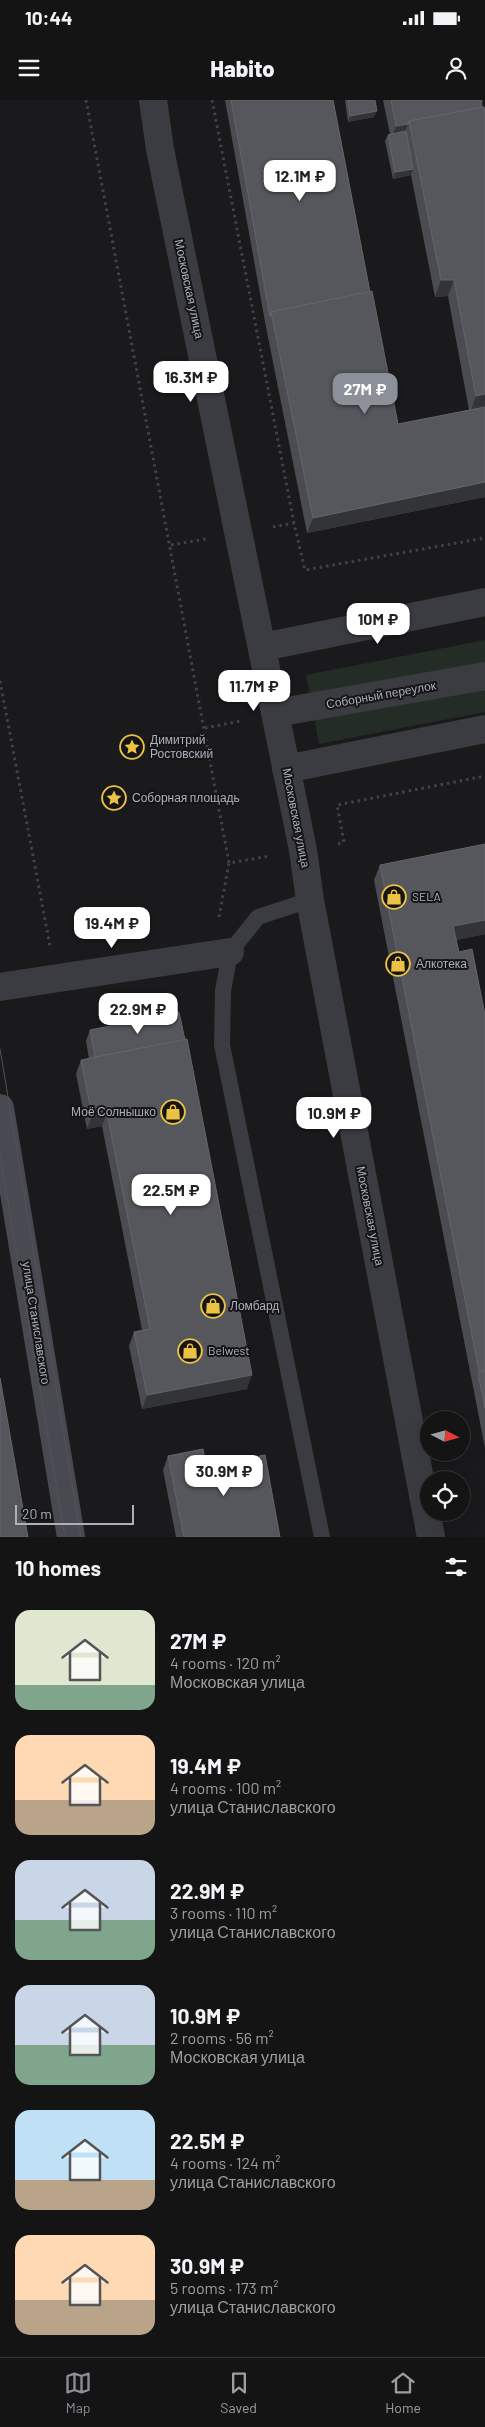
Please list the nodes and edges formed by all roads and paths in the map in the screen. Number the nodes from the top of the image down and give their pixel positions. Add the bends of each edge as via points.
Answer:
1 (86, 100) edge
2 (153, 100) edge
3 (212, 100) edge
4 (481, 100) edge
5 (484, 114) edge
6 (294, 523) junction
7 (240, 533) junction
8 (485, 538) edge
9 (171, 544) junction
10 (485, 602) edge
11 (263, 647) junction
12 (485, 676) edge
13 (0, 681) edge
14 (276, 713) junction
15 (485, 729) edge
16 (286, 769) junction
17 (485, 776) edge
18 (304, 850) junction
19 (229, 863) junction
20 (310, 900) junction
21 (218, 922) dead end
22 (50, 950) dead end
23 (230, 952) junction
24 (0, 988) edge
25 (0, 1108) edge
26 (71, 1537) edge
27 (322, 1537) edge
28 (431, 1537) edge

1 - 9 path
2 - 7 street, Московская улица via 162,159
3 - 6 path
4 - 5 path
6 - 7 path
6 - 8 path via 305,570
7 - 9 path
7 - 11 street, Московская улица
9 - 19 path
10 - 11 street
11 - 14 street, Московская улица
12 - 14 street, Соборный переулок
13 - 22 path
14 - 16 street, Московская улица
15 - 16 street
16 - 18 street, Московская улица
17 - 18 path via 337,805 344,842
18 - 19 path
18 - 20 street, Московская улица
19 - 21 path
20 - 23 lane via 258,917
20 - 28 street, Московская улица
23 - 24 street
23 - 27 lane via 223,992 222,1045
25 - 26 street, улица Станиславского

